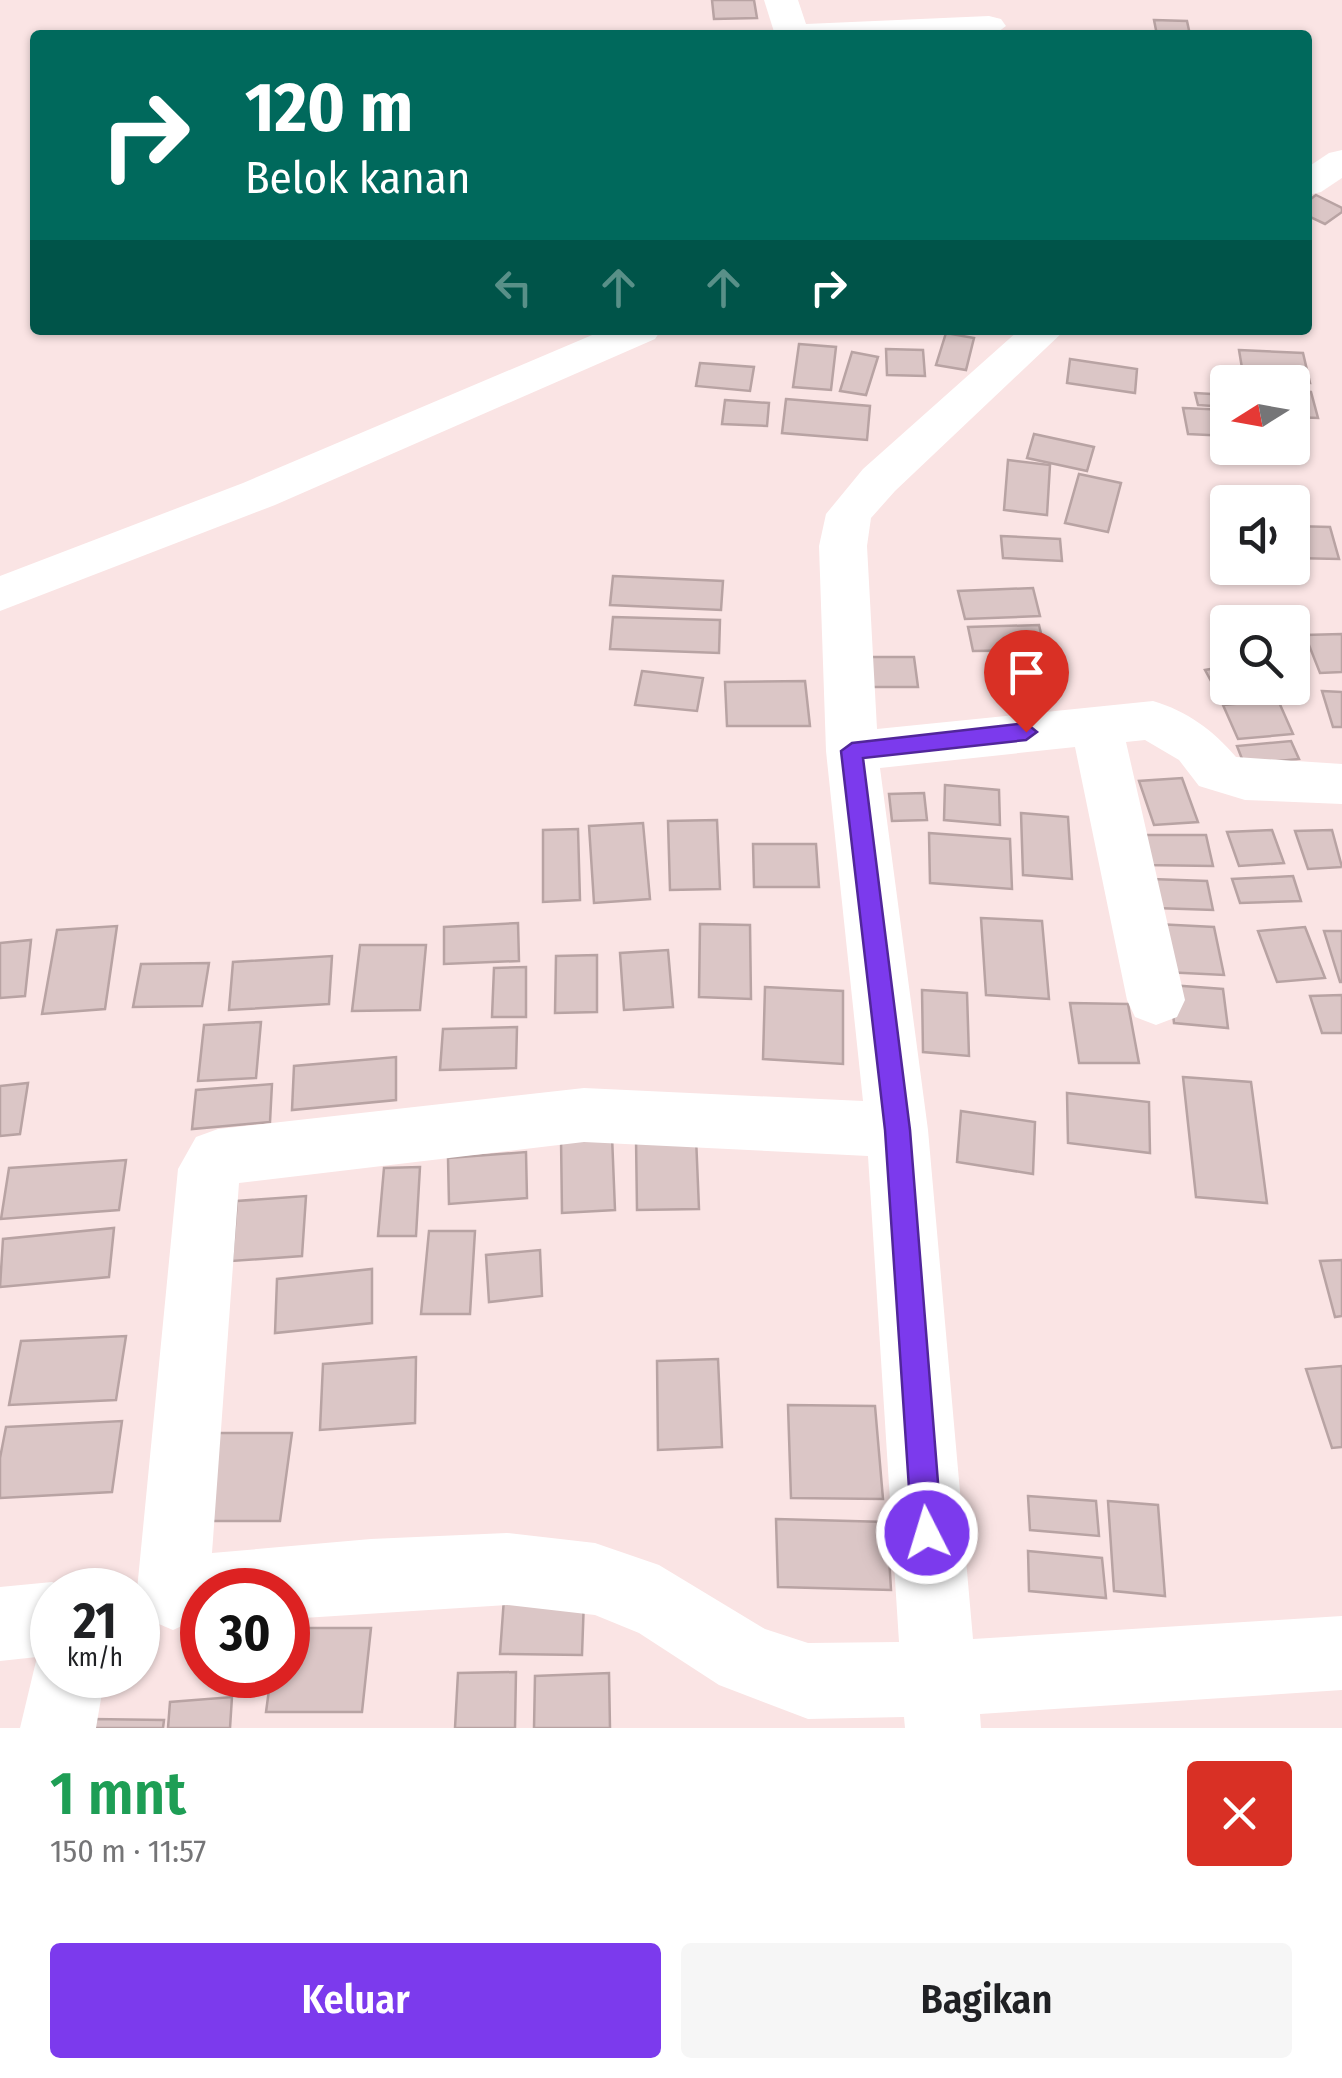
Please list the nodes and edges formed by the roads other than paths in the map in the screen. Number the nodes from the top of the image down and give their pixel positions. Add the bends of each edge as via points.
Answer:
1 (780, 0) edge
2 (987, 20) edge
3 (791, 30) edge
4 (855, 30) edge
5 (1342, 161) edge
6 (1312, 181) edge
7 (628, 335) edge
8 (1039, 335) edge
9 (0, 594) edge
10 (1096, 724) junction
11 (852, 751) junction
12 (1342, 784) edge
13 (1156, 1000) dead end
14 (897, 1130) junction
15 (182, 1568) edge
16 (310, 1580) edge
17 (30, 1621) edge
18 (0, 1624) edge
19 (1342, 1653) edge
20 (63, 1698) edge
21 (941, 1704) edge
22 (58, 1728) edge

1 - 3 street
2 - 4 street
5 - 6 street
7 - 9 street via 259,494
8 - 11 street via 850,514 843,546
10 - 11 street
10 - 12 street via 1153,720 1197,746 1218,772 1245,780
10 - 13 street
11 - 14 street
14 - 15 street via 584,1115 218,1157 209,1168
14 - 21 street
16 - 21 street via 507,1569 594,1579 665,1607 745,1659 808,1680
17 - 18 street
19 - 21 street
20 - 22 street

